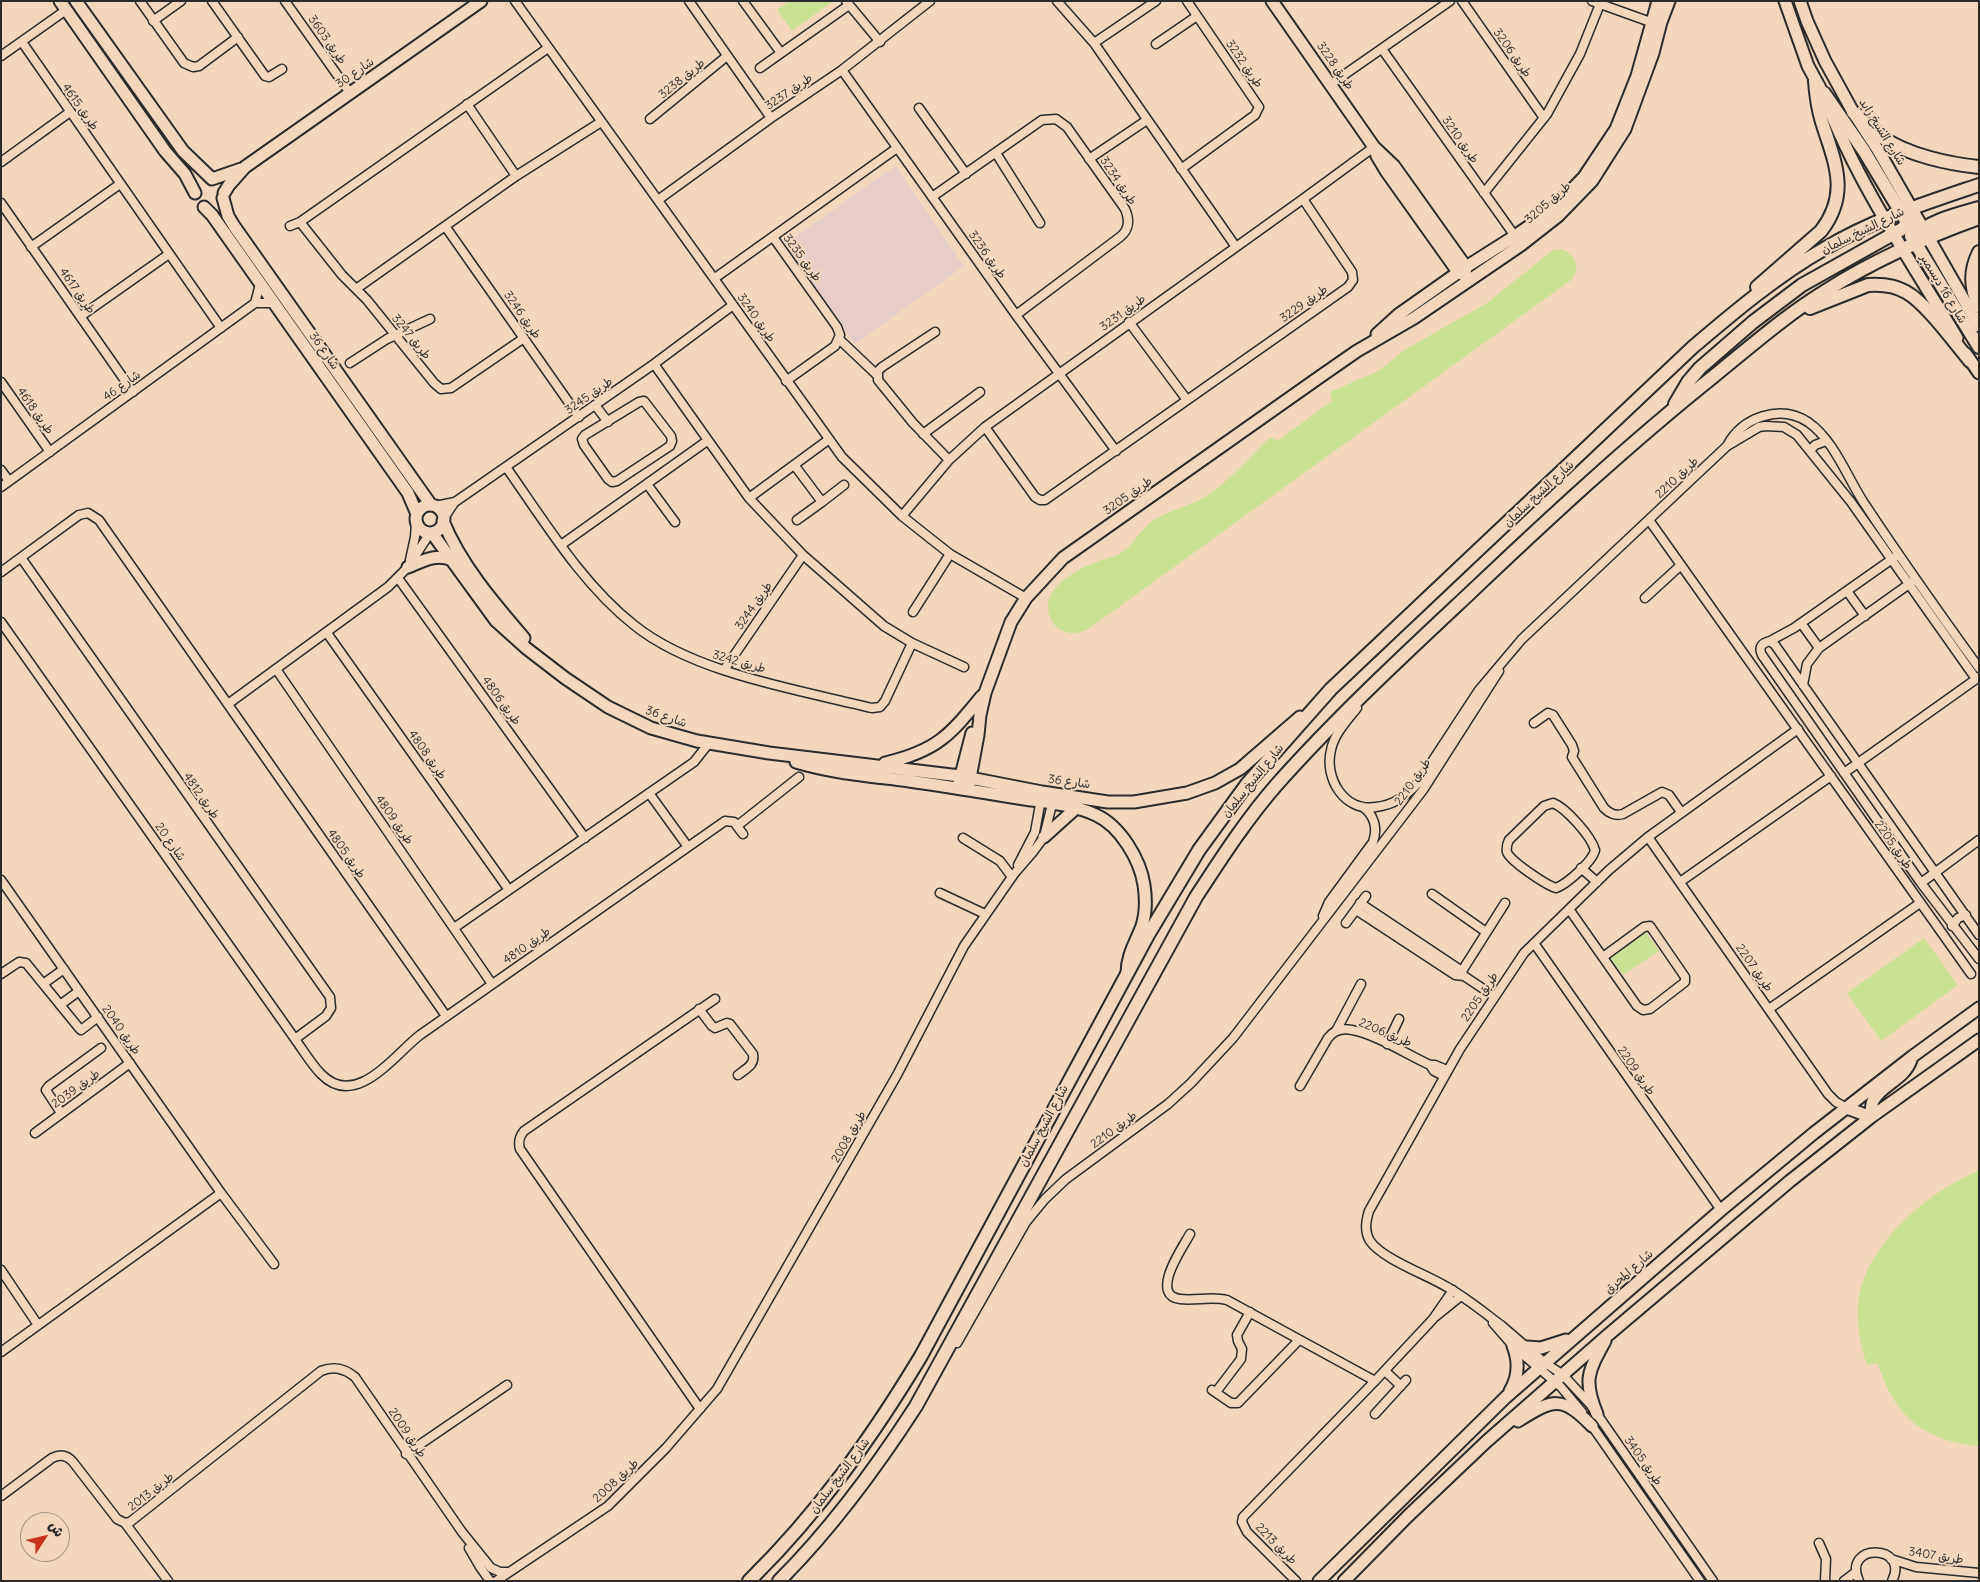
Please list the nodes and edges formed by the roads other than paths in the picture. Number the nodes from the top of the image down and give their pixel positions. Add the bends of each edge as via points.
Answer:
1 (76, 1) edge
2 (140, 1) edge
3 (181, 1) edge
4 (212, 1) edge
5 (286, 1) edge
6 (481, 1) edge
7 (515, 1) edge
8 (689, 1) edge
9 (743, 1) edge
10 (1056, 1) edge
11 (1156, 1) edge
12 (1187, 1) edge
13 (1272, 1) edge
14 (1450, 1) edge
15 (1462, 1) edge
16 (1592, 1) edge
17 (1658, 1) edge
18 (1669, 1) edge
19 (1785, 1) edge
20 (1800, 1) edge
21 (927, 2) edge
22 (847, 3) edge
23 (1600, 4) junction
24 (63, 6) edge
25 (1197, 16) junction
26 (153, 21) junction
27 (1656, 24) junction
28 (238, 37) junction
29 (22, 42) junction
30 (880, 42) junction
31 (1094, 43) junction
32 (1156, 44) dead end
33 (548, 48) junction
34 (1382, 50) junction
35 (781, 53) junction
36 (1, 56) edge
37 (727, 56) junction
38 (760, 68) dead end
39 (282, 69) dead end
40 (842, 70) junction
41 (1815, 81) junction
42 (1331, 84) junction
43 (350, 93) junction
44 (1824, 93) junction
45 (467, 104) junction
46 (919, 108) dead end
47 (70, 112) junction
48 (1853, 112) junction
49 (771, 118) junction
50 (1544, 118) junction
51 (650, 119) dead end
52 (1147, 120) junction
53 (601, 122) junction
54 (1374, 147) junction
55 (897, 148) junction
56 (996, 153) junction
57 (1089, 159) junction
58 (1, 162) edge
59 (245, 167) junction
60 (1979, 167) edge
61 (1181, 169) junction
62 (966, 174) junction
63 (516, 176) junction
64 (212, 179) junction
65 (120, 184) junction
66 (1979, 185) edge
67 (195, 193) junction
68 (1484, 193) junction
69 (224, 195) junction
70 (932, 198) junction
71 (658, 200) junction
72 (1304, 200) junction
73 (1, 203) edge
74 (204, 207) junction
75 (1979, 208) edge
76 (1906, 210) junction
77 (1885, 218) junction
78 (1979, 218) edge
79 (300, 222) junction
80 (1040, 224) dead end
81 (290, 226) dead end
82 (445, 226) junction
83 (1913, 233) junction
84 (773, 237) junction
85 (1518, 240) junction
86 (31, 247) junction
87 (1236, 247) junction
88 (1903, 248) junction
89 (1979, 252) edge
90 (169, 254) junction
91 (1463, 272) junction
92 (1477, 274) junction
93 (714, 278) junction
94 (260, 284) junction
95 (356, 289) junction
96 (1443, 297) junction
97 (255, 303) junction
98 (274, 303) junction
99 (733, 305) junction
100 (1979, 306) edge
101 (1016, 314) junction
102 (1732, 314) junction
103 (81, 316) junction
104 (1785, 318) junction
105 (430, 319) dead end
106 (1129, 322) junction
107 (1979, 326) edge
108 (222, 328) junction
109 (935, 332) dead end
110 (396, 336) junction
111 (524, 338) junction
112 (839, 339) junction
113 (1979, 347) edge
114 (1356, 352) junction
115 (1970, 361) junction
116 (350, 363) dead end
117 (654, 364) junction
118 (1060, 373) junction
119 (1979, 373) edge
120 (877, 375) junction
121 (786, 381) junction
122 (1, 382) edge
123 (133, 392) junction
124 (980, 392) dead end
125 (1187, 400) junction
126 (595, 405) junction
127 (1673, 409) junction
128 (579, 417) junction
129 (608, 422) junction
130 (985, 427) junction
131 (923, 434) junction
132 (828, 440) junction
133 (707, 441) junction
134 (1826, 441) junction
135 (1727, 446) junction
136 (1116, 451) junction
137 (1810, 451) junction
138 (50, 452) junction
139 (949, 460) junction
140 (796, 466) junction
141 (506, 467) junction
142 (1, 470) edge
143 (9, 481) junction
144 (647, 484) junction
145 (844, 485) dead end
146 (1, 487) edge
147 (749, 498) junction
148 (455, 502) junction
149 (822, 502) junction
150 (1865, 504) junction
151 (433, 506) junction
152 (1856, 510) junction
153 (902, 516) junction
154 (416, 518) junction
155 (444, 519) junction
156 (797, 520) dead end
157 (1649, 520) junction
158 (675, 522) dead end
159 (431, 533) junction
160 (561, 545) junction
161 (950, 554) junction
162 (1899, 554) junction
163 (803, 555) junction
164 (22, 558) junction
165 (452, 560) junction
166 (1891, 560) junction
167 (1681, 565) junction
168 (408, 567) junction
169 (1, 572) edge
170 (398, 578) junction
171 (1916, 580) junction
172 (1909, 585) junction
173 (1847, 591) junction
174 (1026, 598) junction
175 (1645, 598) dead end
176 (913, 612) dead end
177 (1865, 616) junction
178 (1, 622) edge
179 (1801, 623) junction
180 (1947, 631) junction
181 (327, 633) junction
182 (1770, 641) junction
183 (912, 642) junction
184 (1819, 648) junction
185 (1512, 650) junction
186 (964, 667) dead end
187 (1979, 668) edge
188 (276, 669) junction
189 (724, 670) junction
190 (564, 678) junction
191 (1978, 678) edge
192 (1374, 684) junction
193 (1803, 685) junction
194 (1331, 689) junction
195 (985, 693) junction
196 (228, 704) junction
197 (1534, 723) dead end
198 (1798, 729) junction
199 (709, 743) junction
200 (768, 753) junction
201 (1858, 763) junction
202 (876, 765) junction
203 (1844, 773) junction
204 (1831, 776) junction
205 (799, 777) dead end
206 (964, 783) junction
207 (650, 793) junction
208 (1041, 797) junction
209 (1053, 799) junction
210 (1363, 807) junction
211 (1075, 809) junction
212 (1681, 812) junction
213 (737, 826) junction
214 (742, 834) dead end
215 (1648, 836) junction
216 (1044, 837) junction
217 (584, 838) junction
218 (963, 838) dead end
219 (1979, 840) edge
220 (688, 846) junction
221 (1581, 868) junction
222 (1936, 872) junction
223 (1013, 875) junction
224 (1, 880) edge
225 (1597, 882) junction
226 (1680, 882) junction
227 (1921, 883) junction
228 (509, 890) junction
229 (940, 894) dead end
230 (1432, 894) dead end
231 (1366, 896) dead end
232 (1504, 903) dead end
233 (1920, 903) junction
234 (1358, 907) junction
235 (1569, 909) junction
236 (985, 914) junction
237 (1966, 915) junction
238 (1323, 920) junction
239 (1346, 923) dead end
240 (1952, 926) junction
241 (454, 928) junction
242 (1486, 932) junction
243 (1979, 935) edge
244 (1534, 943) junction
245 (1603, 957) junction
246 (1979, 958) edge
247 (64, 968) junction
248 (1127, 973) junction
249 (1, 974) edge
250 (1463, 974) junction
251 (1970, 974) dead end
252 (43, 984) junction
253 (492, 984) junction
254 (1361, 984) dead end
255 (80, 991) junction
256 (1494, 996) junction
257 (715, 998) dead end
258 (60, 1005) junction
259 (1979, 1008) edge
260 (699, 1009) junction
261 (1769, 1009) junction
262 (446, 1016) junction
263 (98, 1017) junction
264 (1399, 1020) dead end
265 (1336, 1031) junction
266 (295, 1039) junction
267 (1979, 1040) edge
268 (1387, 1044) junction
269 (101, 1048) dead end
270 (1979, 1050) edge
271 (1912, 1056) junction
272 (1949, 1062) junction
273 (130, 1063) junction
274 (1445, 1073) junction
275 (320, 1074) joint
276 (738, 1075) dead end
277 (1300, 1086) dead end
278 (1847, 1108) junction
279 (62, 1113) junction
280 (1871, 1117) junction
281 (35, 1132) dead end
282 (221, 1193) junction
283 (1721, 1210) junction
284 (1190, 1234) dead end
285 (274, 1264) dead end
286 (1, 1270) edge
287 (1453, 1290) junction
288 (1461, 1296) junction
289 (1250, 1312) junction
290 (1433, 1318) junction
291 (1491, 1319) junction
292 (38, 1325) junction
293 (1608, 1335) junction
294 (1575, 1337) junction
295 (1299, 1340) junction
296 (1513, 1346) junction
297 (1527, 1347) junction
298 (1, 1352) edge
299 (1542, 1366) junction
300 (937, 1370) junction
301 (321, 1371) joint
302 (1385, 1371) junction
303 (1559, 1378) junction
304 (1375, 1381) junction
305 (507, 1385) dead end
306 (1506, 1397) junction
307 (700, 1409) junction
308 (1375, 1414) dead end
309 (1597, 1414) junction
310 (1592, 1426) junction
311 (1487, 1441) junction
312 (406, 1454) junction
313 (1, 1496) edge
314 (125, 1523) junction
315 (462, 1532) junction
316 (1820, 1543) dead end
317 (1891, 1559) junction
318 (510, 1572) junction
319 (1856, 1572) junction
320 (1979, 1573) edge
321 (168, 1581) edge
322 (490, 1581) edge
323 (496, 1581) edge
324 (748, 1581) edge
325 (779, 1581) edge
326 (1296, 1581) edge
327 (1318, 1581) edge
328 (1344, 1581) edge
329 (1700, 1581) edge
330 (1713, 1581) edge
331 (1825, 1581) edge
332 (1844, 1581) edge
333 (1859, 1581) edge
334 (1892, 1581) edge

1 - 64 street via 183,151
2 - 26 street
3 - 26 street
4 - 28 street
5 - 43 street, طريق 3603
6 - 43 street, شارع 30
7 - 33 street, طريق 3240
8 - 37 street
9 - 35 street
10 - 31 street
11 - 31 street
12 - 25 street, طريق 3232
13 - 42 street, طريق 3228
14 - 34 street
15 - 50 street, طريق 3206
16 - 23 street
17 - 27 street, طريق 3205
18 - 27 street, طريق 3205
19 - 41 street
20 - 48 street, شارع الشيخ زايد via 1825,61
21 - 30 street, طريق 3237
22 - 30 street
22 - 35 street
23 - 27 street
23 - 50 street via 1580,54
24 - 29 street
24 - 67 street via 185,174
25 - 32 street
25 - 61 street, طريق 3232 via 1258,107 1255,115
26 - 28 street via 184,63 194,67
27 - 85 street, طريق 3205 via 1616,129 1584,177
28 - 39 street via 266,77
29 - 36 street
29 - 47 street, طريق 4615
30 - 40 street, طريق 3237
31 - 52 street
33 - 45 street
33 - 53 street, طريق 3240
34 - 42 street
34 - 68 street, طريق 3210
35 - 38 street
37 - 49 street
37 - 51 street, طريق 3238
40 - 49 street, طريق 3237
40 - 55 street, طريق 3236
41 - 44 street
41 - 102 main road via 1822,122 1838,176 1834,211 1821,231 1779,266
42 - 54 street, طريق 3228
43 - 59 street, شارع 30
44 - 76 main road
44 - 77 street via 1838,130
45 - 63 street
45 - 79 street
46 - 62 street
47 - 58 street
47 - 65 street, طريق 4615
48 - 60 main road via 1883,138 1900,146 1937,160
48 - 76 street, شارع الشيخ زايد via 1878,150
49 - 71 street, طريق 3237
50 - 68 street
52 - 57 street
52 - 61 street
53 - 63 street
53 - 71 street, طريق 3240
54 - 72 street, طريق 3231
54 - 91 street, طريق 3228 via 1394,166
55 - 70 street, طريق 3236
55 - 84 street, طريق 3235
56 - 57 street, طريق 3234 via 1042,120 1052,118 1064,124
56 - 62 street, طريق 3234
56 - 80 street
57 - 101 street, طريق 3234 via 1125,209 1127,229
59 - 64 street, شارع 30
59 - 69 street, شارع 30
61 - 87 street
62 - 70 street, طريق 3234
63 - 82 street
64 - 67 street via 201,182
64 - 69 street via 220,184
65 - 86 street
65 - 90 street, طريق 4615
66 - 76 main road, شارع الشيخ سلمان
67 - 74 street
68 - 85 street, طريق 3210
69 - 74 street via 217,206
69 - 151 street, شارع 36 via 228,216 234,226
70 - 101 street, طريق 3236
71 - 93 street, طريق 3240
72 - 87 street, طريق 3231
72 - 125 street, طريق 3229 via 1352,272 1352,283
73 - 86 street, طريق 4617
74 - 94 street, شارع 36
75 - 83 main road via 1938,220
76 - 77 main road, شارع الشيخ سلمان
76 - 83 main road via 1911,215
77 - 83 main road
77 - 102 main road, شارع الشيخ سلمان via 1824,249
78 - 83 main road, شارع الشيخ سلمان
79 - 81 street
79 - 95 street, طريق 3247
82 - 95 street
82 - 111 street, طريق 3246
83 - 88 main road, شارع الشيخ سلمان
83 - 107 street, شارع 16 ديسمبر via 1948,272
83 - 113 main road via 1942,289
83 - 127 main road via 1802,285 1752,322 1694,374
84 - 93 street
84 - 112 street, طريق 3235 via 837,327
85 - 91 street, طريق 3205
85 - 92 street, طريق 3205
86 - 103 street, طريق 4617
87 - 106 street, طريق 3231
88 - 104 main road, شارع الشيخ سلمان via 1828,289
88 - 115 street, شارع 16 ديسمبر
89 - 100 main road via 1972,279
90 - 103 street
90 - 108 street, طريق 4615
91 - 92 street
91 - 96 street
91 - 114 street, طريق 3205 via 1398,315
92 - 96 street, طريق 3205
93 - 99 street, طريق 3240
94 - 97 street
94 - 98 street, شارع 36
95 - 110 street, طريق 3247
96 - 114 street, طريق 3205
97 - 98 street
97 - 108 street, شارع 46
98 - 154 street, شارع 36 via 408,492
99 - 117 street, طريق 3245
99 - 121 street, طريق 3240
101 - 118 street, طريق 3236
102 - 194 main road, شارع الشيخ سلمان via 1693,347
103 - 123 street, طريق 4617
104 - 115 main road via 1858,288 1878,284 1888,286 1915,298
104 - 127 main road, شارع الشيخ سلمان
105 - 110 street
106 - 118 street, طريق 3231
106 - 125 street
108 - 123 street, شارع 46
109 - 120 street via 882,367
110 - 111 street, طريق 3247 via 441,389 451,388
110 - 116 street
111 - 128 street, طريق 3246
112 - 120 street
112 - 121 street via 835,346
114 - 174 street, طريق 3205 via 1063,558
115 - 119 street, شارع 16 ديسمبر
117 - 126 street, طريق 3245
117 - 133 street
118 - 130 street, طريق 3231
118 - 136 street, طريق 3236
120 - 131 street via 880,384
121 - 132 street, طريق 3240
122 - 138 street, طريق 4618
123 - 138 street, شارع 46
124 - 131 street
125 - 136 street, طريق 3229
126 - 128 street, طريق 3245
126 - 129 street
127 - 192 main road, شارع الشيخ سلمان via 1514,551
128 - 141 street, طريق 3245
129 - 129 street via 582,439 612,482 670,446 672,441 644,401
130 - 136 street, طريق 3229 via 1040,500 1045,500
130 - 139 street, طريق 3231
131 - 139 street
132 - 140 street
132 - 153 street, طريق 3240 via 861,478
133 - 144 street
133 - 147 street
134 - 135 street via 1808,422 1780,414 1751,420
134 - 137 street
134 - 150 street
135 - 137 street via 1758,428 1771,425 1790,430
135 - 157 street, طريق 2210
137 - 152 street
138 - 143 street, شارع 46
139 - 153 street, طريق 3231
140 - 147 street
140 - 149 street
141 - 148 street, طريق 3245
141 - 160 street, طريق 3242
142 - 143 street
143 - 146 street, شارع 46
144 - 158 street
144 - 160 street
145 - 149 street
147 - 163 street
148 - 151 street, طريق 3245
148 - 155 street, طريق 3245
149 - 156 street
150 - 152 street
150 - 162 street
151 - 154 street via 422,507
151 - 155 street via 441,511
152 - 166 street
153 - 161 street, طريق 3240
154 - 159 street via 421,530
154 - 168 street
155 - 159 street via 440,529
155 - 190 street, شارع 36 via 463,559 503,614
157 - 167 street, طريق 2205
157 - 185 street, طريق 2210 via 1550,610
159 - 165 street, شارع 36
159 - 168 street
160 - 189 street, طريق 3242 via 610,604 636,627 702,663
161 - 174 street, طريق 3240
161 - 176 street
162 - 166 street
162 - 171 street
163 - 183 street via 884,626
163 - 189 street, طريق 3244
164 - 169 street
164 - 196 street, طريق 4805 via 79,515 88,513 99,520
164 - 266 street, طريق 4812 via 330,997 331,1008 326,1016
165 - 168 street via 433,557
165 - 190 street, شارع 36 via 496,621
166 - 172 street
166 - 173 street
167 - 175 street
167 - 198 street, طريق 2205
168 - 170 street
170 - 181 street
170 - 217 street, طريق 4806
171 - 172 street
171 - 180 street
172 - 177 street
172 - 180 street
173 - 177 street
173 - 179 street
174 - 195 street, طريق 3205 via 1012,622
177 - 184 street
178 - 266 street, شارع 20
179 - 182 street
179 - 184 street
180 - 187 street
180 - 191 street
181 - 188 street
181 - 228 street, طريق 4808
182 - 193 street
182 - 203 street via 1761,645 1762,656
183 - 186 street
183 - 189 street, طريق 3242 via 880,707 872,708
184 - 193 street via 1807,664
185 - 210 street, طريق 2210 via 1479,690 1413,789 1392,804
185 - 238 street, طريق 2210 via 1423,790
188 - 196 street
188 - 241 street, طريق 4809
190 - 199 street, شارع 36 via 597,701 630,718 671,735
191 - 201 street
192 - 210 street, طريق 2210 via 1337,735 1329,760 1335,786 1352,802
192 - 300 main road, شارع الشيخ سلمان via 1278,784 1229,846 1196,897
193 - 201 street
194 - 209 street, شارع 36 via 1240,769 1208,785 1186,793 1134,802
194 - 248 main road, شارع الشيخ سلمان via 1247,784 1199,850
195 - 202 street via 942,741 900,760
195 - 206 street, طريق 3205 via 978,735
196 - 262 street, طريق 4805
197 - 212 street via 1548,713 1553,715 1572,745 1572,757 1608,812 1618,816 1624,814 1662,792 1667,793
198 - 204 street, طريق 2205
198 - 212 street, طريق 2205
199 - 200 street, شارع 36
199 - 207 street via 694,762
200 - 202 street, شارع 36
200 - 206 street, شارع 36 via 842,772
201 - 203 street
201 - 222 street
202 - 206 street, شارع 36
203 - 227 street
204 - 226 street
204 - 233 street, طريق 2205
205 - 213 street
206 - 208 street, شارع 36
207 - 217 street
207 - 220 street
208 - 209 street, شارع 36
208 - 223 street, طريق 2008 via 1035,832
209 - 211 street, شارع 36
209 - 216 street, طريق 2008
210 - 238 street, طريق 2210 via 1374,822 1374,842 1329,902
211 - 216 street
211 - 248 street, شارع 36 via 1095,814 1116,830 1132,853 1144,883 1142,926 1128,960
212 - 215 street, طريق 2205
213 - 214 street
213 - 220 street, طريق 4810 via 731,820 725,820
215 - 225 street, طريق 2205
215 - 226 street, طريق 2207
216 - 223 street, طريق 2008
217 - 228 street
218 - 223 street via 1000,861
219 - 222 street
220 - 253 street, طريق 4810
221 - 221 street via 1594,855 1593,844 1564,809 1553,803 1544,806 1506,846 1511,858 1551,887 1565,884
221 - 225 street
222 - 227 street
222 - 237 street
223 - 236 street, طريق 2008
224 - 247 street, طريق 2040
225 - 235 street, طريق 2205
226 - 261 street, طريق 2207
227 - 240 street
228 - 241 street
229 - 236 street
230 - 242 street
231 - 234 street
232 - 242 street
233 - 251 street, طريق 2205
233 - 261 street
234 - 239 street
234 - 250 street via 1431,955 1455,975
235 - 244 street, طريق 2205
235 - 245 street
236 - 307 street, طريق 2008 via 964,946 897,1075 722,1380
237 - 240 street via 1958,918
237 - 243 street
238 - 300 street, طريق 2210 via 1233,1038 1191,1083 1066,1179 1035,1210 964,1332
240 - 246 street
241 - 253 street, طريق 4809
242 - 250 street
244 - 256 street, طريق 2205
244 - 283 street, طريق 2209
245 - 245 street via 1643,1010 1650,1009 1685,982 1685,976 1650,926
247 - 252 street
247 - 255 street, طريق 2040
248 - 324 main road, شارع الشيخ سلمان via 888,1412 813,1512
249 - 252 street via 23,961
250 - 256 street
252 - 258 street
253 - 262 street, طريق 4810
254 - 265 street
255 - 258 street
255 - 263 street, طريق 2040
256 - 274 street, طريق 2205
257 - 260 street
258 - 263 street via 81,1030
259 - 271 street, شارع المحرق
260 - 276 street via 715,1028 730,1024 753,1054 752,1064
260 - 307 street via 524,1131 518,1144
261 - 278 street, طريق 2207 via 1828,1094
262 - 275 street, طريق 4810 via 412,1041 368,1081 343,1084
263 - 273 street, طريق 2040
264 - 268 street
265 - 268 street, طريق 2206 via 1359,1031
265 - 277 street via 1328,1038
266 - 275 street, شارع 20
267 - 272 street
268 - 274 street, طريق 2206 via 1430,1065 1434,1071
269 - 279 street via 46,1090
270 - 272 street
271 - 278 street, شارع المحرق
271 - 280 street via 1907,1069 1873,1102
272 - 280 street
273 - 279 street, طريق 2039
273 - 282 street, طريق 2040
274 - 287 street, طريق 2205 via 1369,1212 1366,1230 1369,1239 1382,1252
278 - 280 street
278 - 283 street, شارع المحرق
279 - 281 street, طريق 2039
280 - 293 street
282 - 285 street, طريق 2040
282 - 292 street
283 - 294 street, شارع المحرق
284 - 289 street via 1168,1277 1168,1292 1181,1299 1227,1300
286 - 292 street
287 - 288 street, طريق 2205
287 - 290 street
288 - 290 street
288 - 291 street, طريق 2205
289 - 295 street
289 - 295 street via 1237,1335 1242,1349 1241,1359 1214,1391 1233,1404 1240,1402
290 - 302 street
291 - 296 street, طريق 2205
291 - 297 street, طريق 2205
292 - 298 street
293 - 303 street
293 - 309 street via 1589,1376 1590,1397
294 - 297 street via 1541,1348
294 - 299 street, شارع المحرق
295 - 304 street
296 - 299 street, طريق 2205
296 - 306 street via 1517,1373
297 - 299 street, طريق 2205
299 - 303 street, طريق 3405
299 - 306 street, شارع المحرق
300 - 325 main road, شارع الشيخ سلمان via 869,1476
301 - 312 street, طريق 2009 via 337,1368 355,1377
301 - 314 street, طريق 2013 via 134,1520
302 - 304 street
302 - 308 street via 1404,1383
303 - 309 street, طريق 3405
303 - 310 street, طريق 3405
303 - 311 street
304 - 326 street, طريق 2213 via 1246,1513 1242,1522 1247,1532
305 - 312 street
306 - 327 street, شارع المحرق
307 - 318 street, طريق 2008 via 608,1506
309 - 330 street, طريق 3405
310 - 311 street via 1572,1407 1556,1403 1535,1410
310 - 329 street, طريق 3405
311 - 328 street
312 - 315 street, طريق 2009
313 - 314 street, طريق 2013 via 52,1458 61,1455 73,1462 117,1519
314 - 321 street
315 - 318 street, طريق 2009 via 491,1568
315 - 322 street, طريق 2009
316 - 331 street via 1826,1559
317 - 319 street, طريق 3407 via 1883,1553 1868,1552 1860,1558
317 - 320 street, طريق 3407 via 1916,1567
317 - 334 street via 1895,1571
318 - 323 street
319 - 332 street
319 - 333 street

